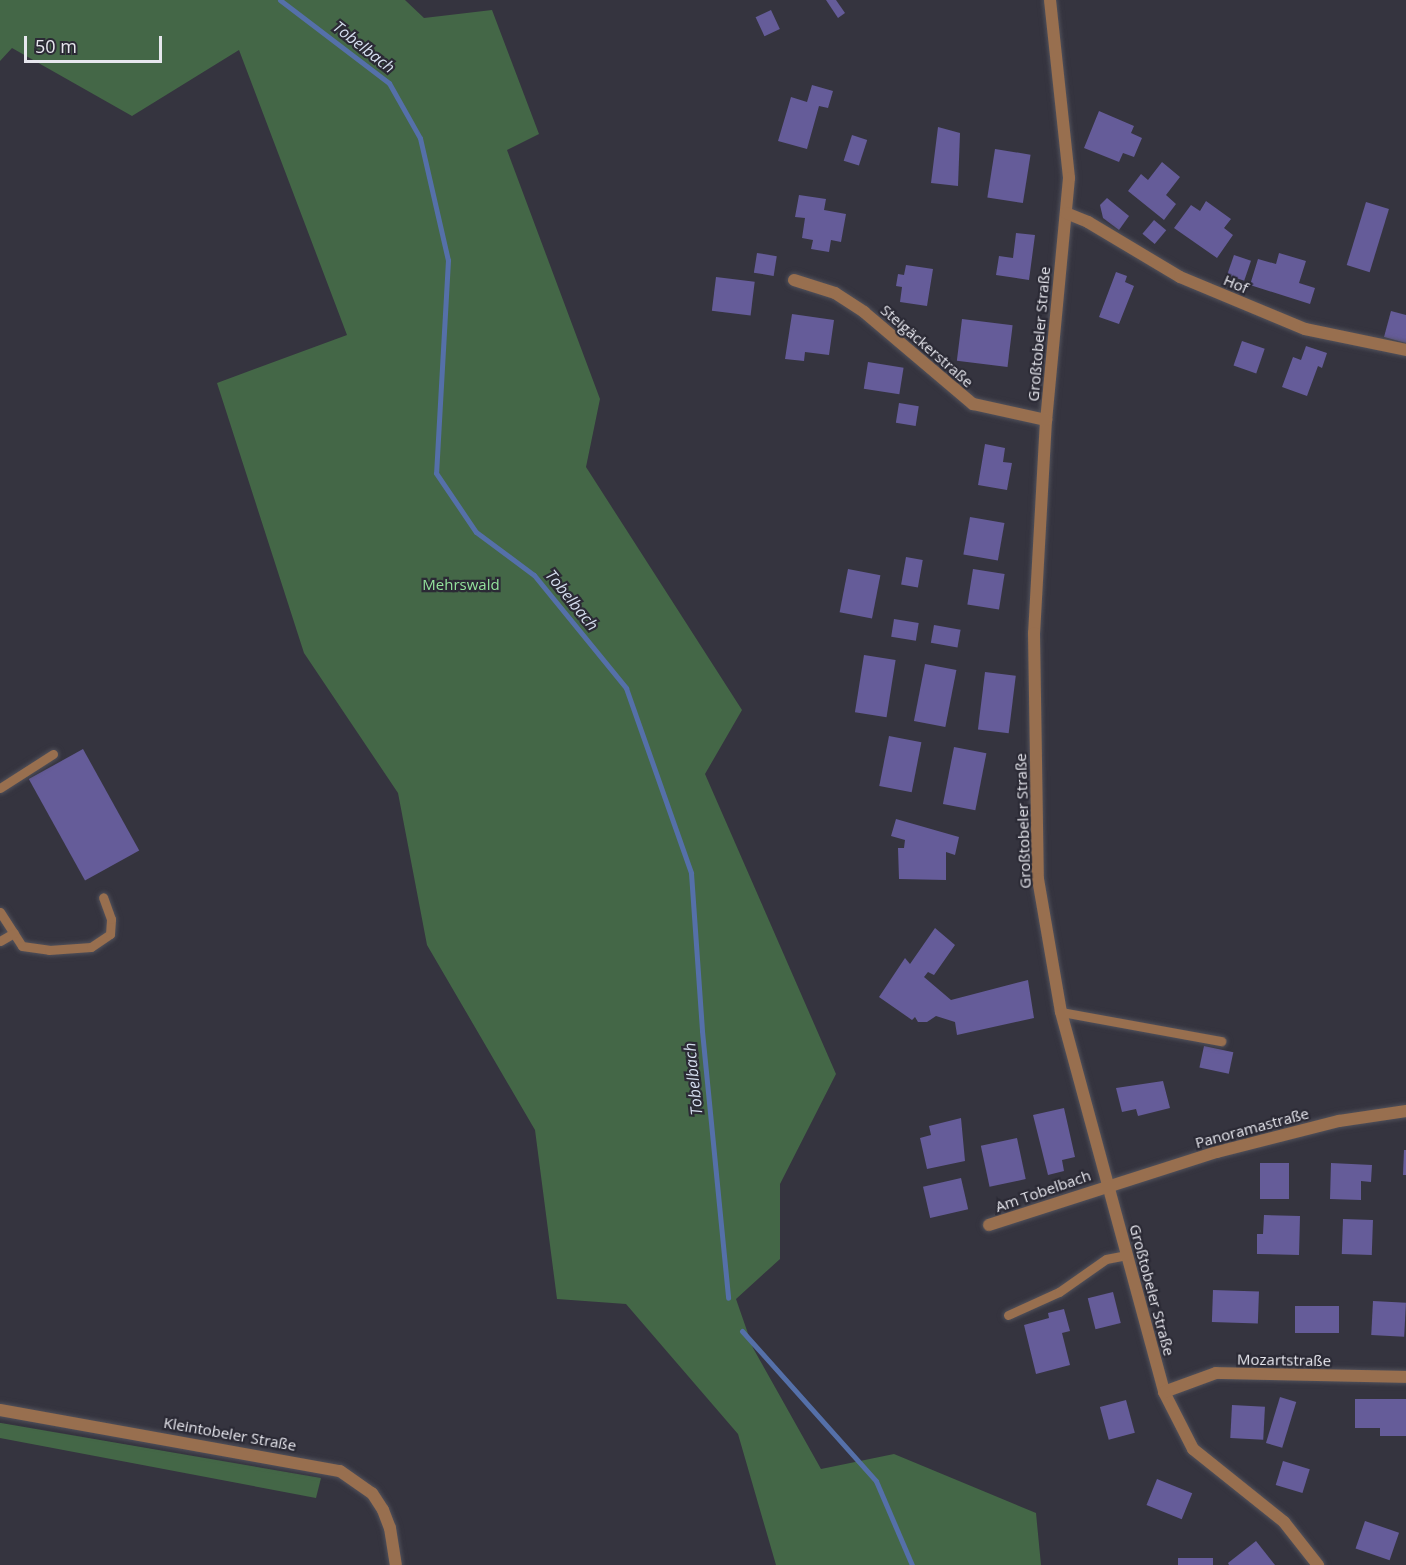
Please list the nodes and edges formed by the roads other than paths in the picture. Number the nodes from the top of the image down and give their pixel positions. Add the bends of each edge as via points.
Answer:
1 (1050, 0) edge
2 (1066, 213) junction
3 (794, 280) dead end
4 (1406, 350) edge
5 (1046, 420) junction
6 (54, 754) dead end
7 (0, 788) edge
8 (103, 897) dead end
9 (0, 912) edge
10 (14, 933) junction
11 (0, 941) edge
12 (1061, 1012) junction
13 (1221, 1041) dead end
14 (1406, 1111) edge
15 (1108, 1185) junction
16 (989, 1225) dead end
17 (1126, 1255) junction
18 (1008, 1315) dead end
19 (1406, 1377) edge
20 (1164, 1392) junction
21 (0, 1410) edge
22 (396, 1565) edge
23 (1318, 1565) edge

1 - 2 street, Großtobeler Straße via 1069,178
2 - 4 street, Hof via 1180,277 1305,329
2 - 5 street, Großtobeler Straße
3 - 5 street, Steigäckerstraße via 835,293 864,312 973,404
5 - 12 street, Großtobeler Straße via 1035,633 1035,769 1038,879
6 - 7 lane
8 - 10 lane via 111,919 110,934 91,947 50,950 22,946
9 - 10 lane
10 - 11 lane
12 - 13 lane
12 - 15 street, Großtobeler Straße
14 - 15 street, Panoramastraße via 1339,1121
15 - 16 street, Am Tobelbach
15 - 17 street, Großtobeler Straße
17 - 18 lane via 1106,1258 1059,1292
17 - 20 street, Großtobeler Straße
19 - 20 street, Mozartstraße via 1216,1373
20 - 23 street, Großtobeler Straße via 1193,1449 1284,1522
21 - 22 street, Kleintobeler Straße via 340,1471 372,1493 390,1528

